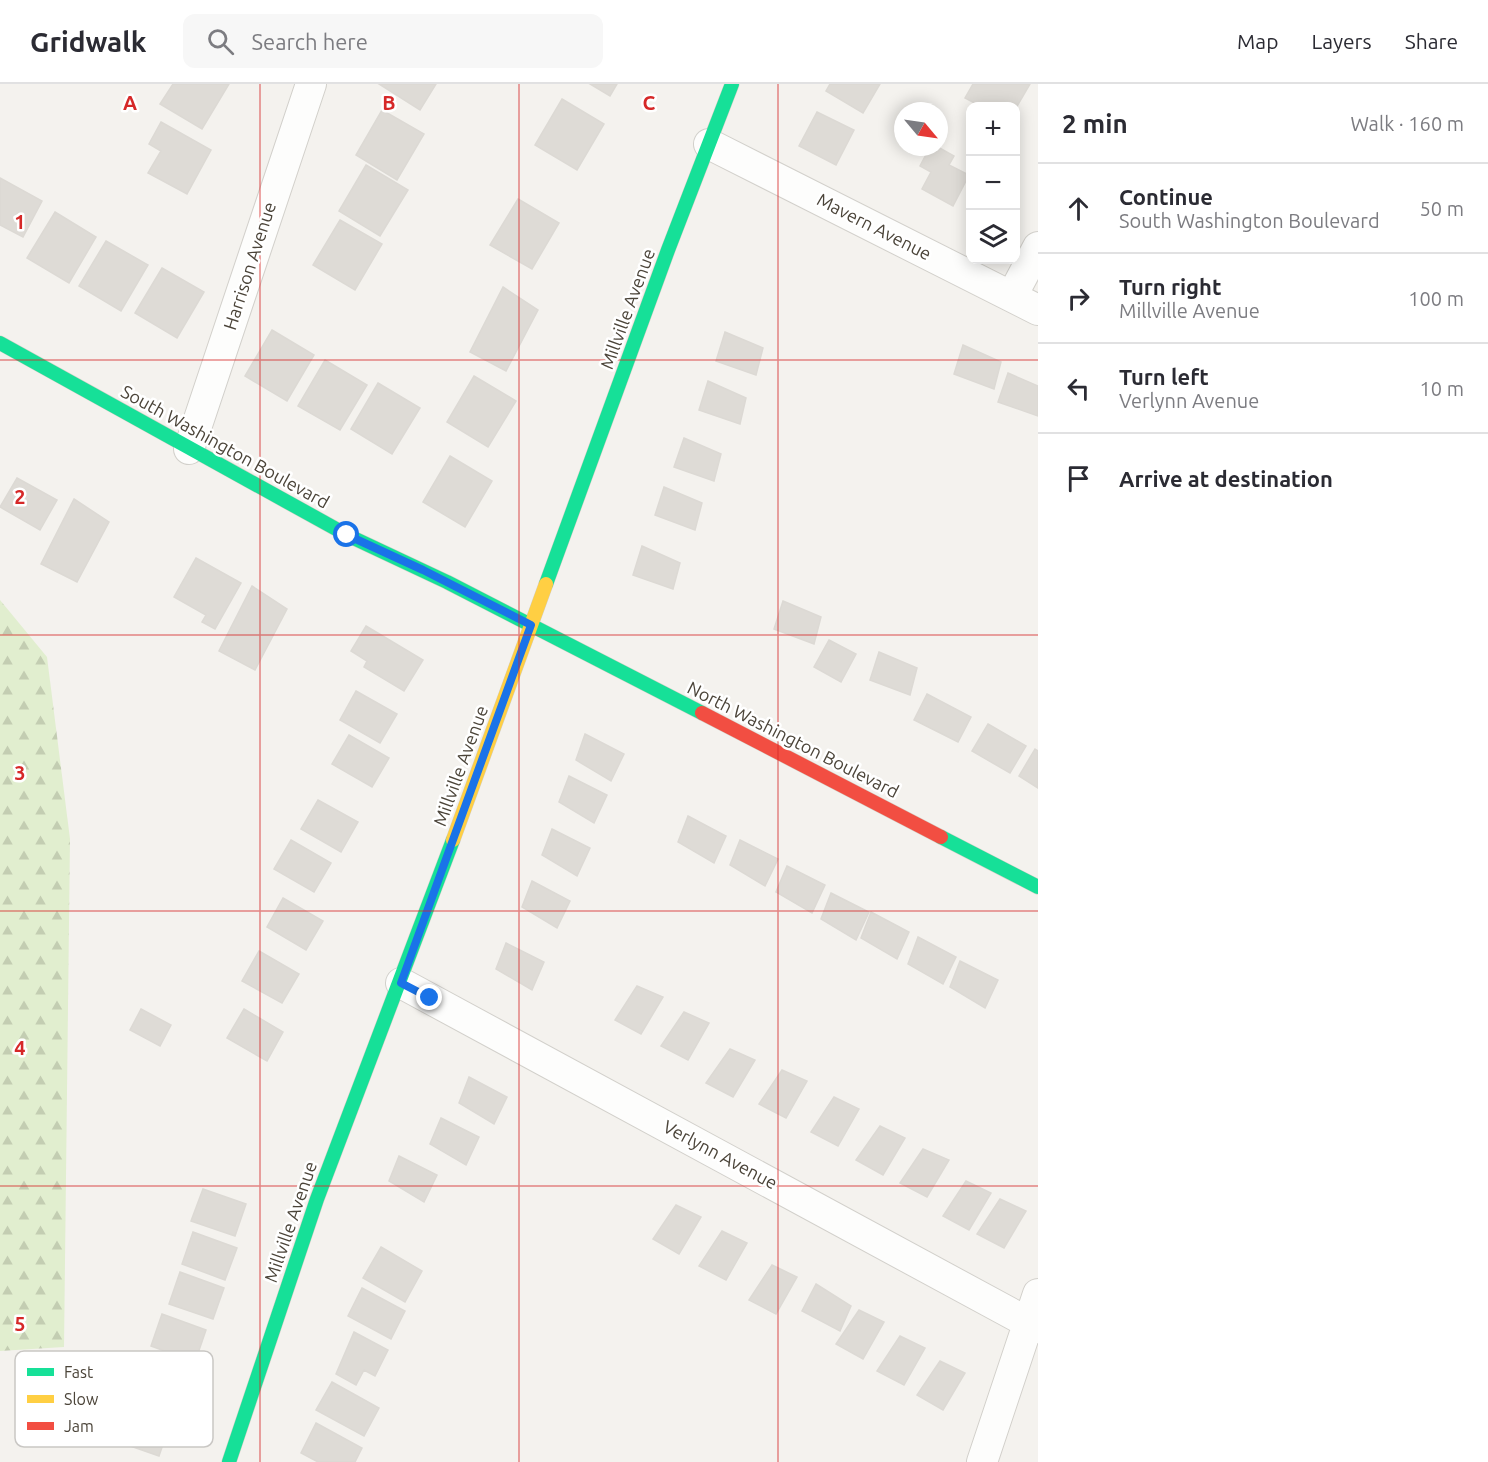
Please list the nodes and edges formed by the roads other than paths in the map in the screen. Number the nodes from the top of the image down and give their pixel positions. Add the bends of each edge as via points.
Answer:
1 (311, 84) edge
2 (732, 84) edge
3 (709, 144) junction
4 (1038, 248) edge
5 (1012, 296) junction
6 (1038, 310) edge
7 (0, 343) edge
8 (189, 449) junction
9 (531, 625) junction
10 (1038, 887) edge
11 (401, 983) junction
12 (1038, 1294) edge
13 (1033, 1325) edge
14 (229, 1462) edge
15 (982, 1462) edge

1 - 8 street, Harrison Avenue
2 - 3 main road, Millville Avenue
3 - 5 street, Mavern Avenue
3 - 9 main road, Millville Avenue
4 - 5 street
5 - 6 street, Mavern Avenue
7 - 8 main road, South Washington Boulevard
8 - 9 main road, South Washington Boulevard via 347,535
9 - 10 main road, North Washington Boulevard
9 - 11 main road, Millville Avenue
11 - 13 street, Verlynn Avenue
11 - 14 main road, Millville Avenue via 317,1199
12 - 13 street
13 - 15 street

